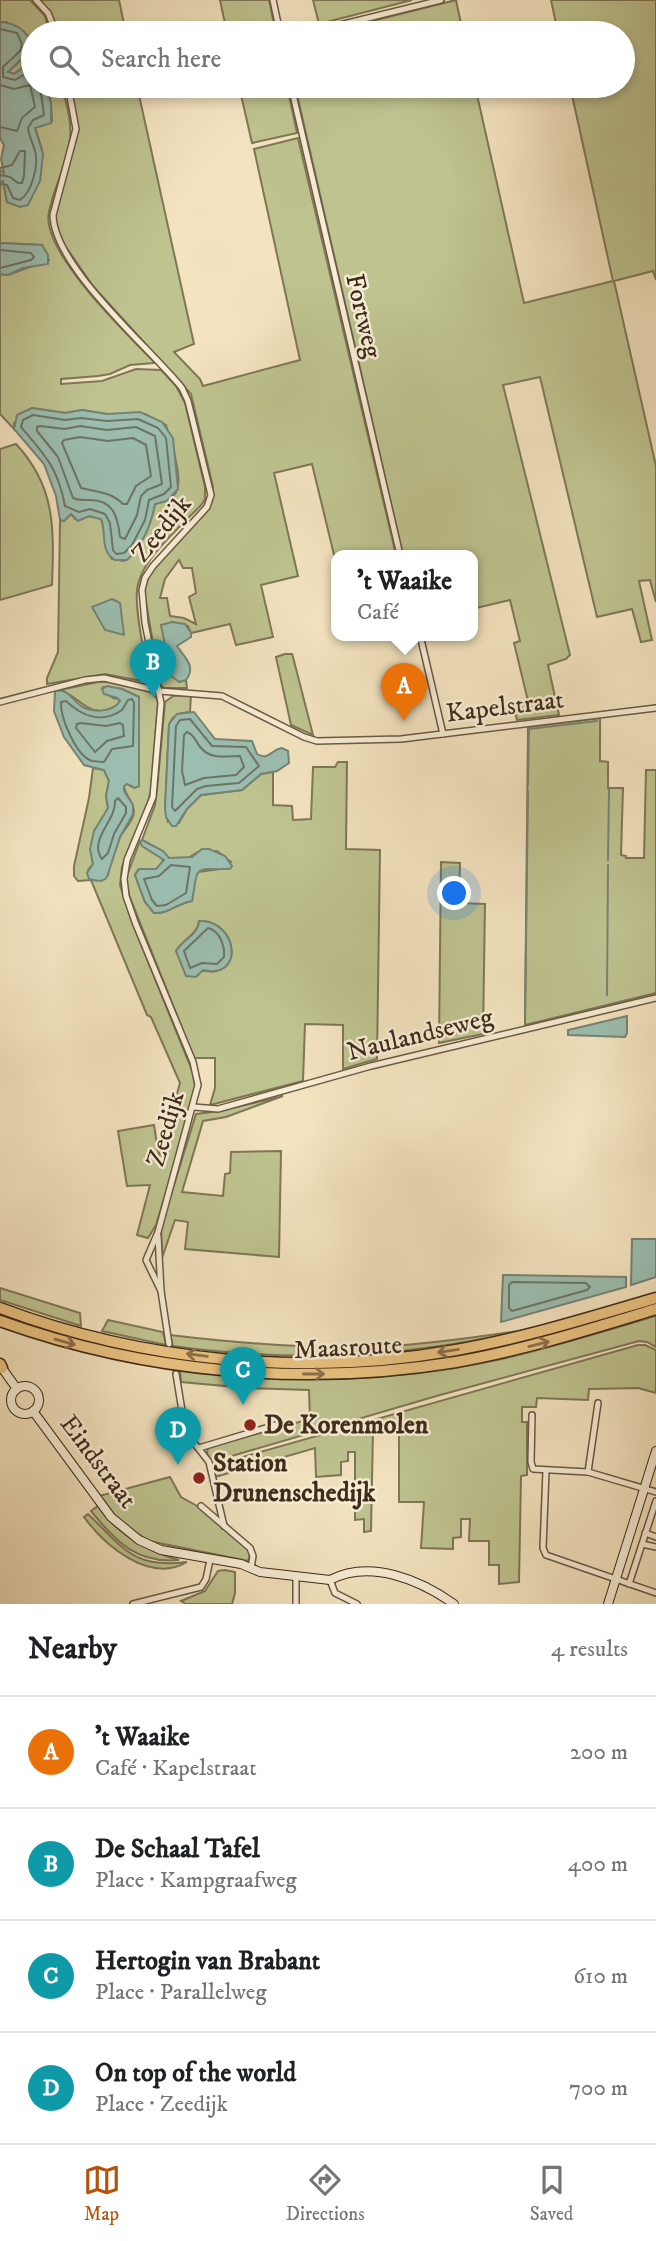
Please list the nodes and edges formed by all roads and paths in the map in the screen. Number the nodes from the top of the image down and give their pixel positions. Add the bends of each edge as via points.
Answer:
1 (36, 0) edge
2 (273, 0) edge
3 (441, 0) edge
4 (51, 21) edge
5 (277, 21) edge
6 (356, 21) edge
7 (70, 98) edge
8 (294, 98) edge
9 (399, 550) edge
10 (421, 641) edge
11 (160, 691) junction
12 (0, 702) edge
13 (656, 708) edge
14 (443, 734) junction
15 (656, 998) edge
16 (194, 1107) junction
17 (158, 1233) junction
18 (161, 1290) junction
19 (656, 1297) edge
20 (0, 1308) edge
21 (656, 1309) edge
22 (0, 1321) edge
23 (169, 1344) dead end
24 (1, 1366) edge
25 (176, 1374) dead end
26 (17, 1389) junction
27 (598, 1403) dead end
28 (33, 1411) junction
29 (532, 1415) dead end
30 (279, 1424) dead end
31 (199, 1448) junction
32 (656, 1451) edge
33 (546, 1471) junction
34 (588, 1472) junction
35 (644, 1488) junction
36 (656, 1492) edge
37 (656, 1501) edge
38 (201, 1506) dead end
39 (224, 1526) junction
40 (645, 1533) junction
41 (656, 1537) edge
42 (642, 1544) junction
43 (656, 1547) edge
44 (210, 1560) junction
45 (251, 1568) junction
46 (296, 1576) junction
47 (615, 1579) junction
48 (330, 1580) junction
49 (629, 1584) junction
50 (656, 1593) edge
51 (133, 1604) edge
52 (296, 1604) edge
53 (357, 1604) edge
54 (454, 1604) edge
55 (608, 1604) edge

1 - 4 street
2 - 5 street
3 - 6 street
7 - 11 street, Zeedijk via 76,128 53,215 55,230 90,287 182,388 211,488 207,507 145,578 145,623
8 - 9 street, Fortweg
10 - 14 street
11 - 12 street, Kapelstraat via 95,678
11 - 14 street, Kapelstraat via 222,696 317,741
11 - 16 street, Zeedijk via 153,797 127,860 124,888 196,1068
13 - 14 street, Kapelstraat
15 - 16 street, Naulandseweg via 371,1066 231,1106
16 - 17 street, Zeedijk
17 - 18 street, Zeedijk
17 - 18 street, Zeedijk via 146,1260
18 - 23 street, Zeedijk
19 -> 20 highway, Maasroute via 481,1346 323,1363 160,1350 62,1329
22 -> 21 highway, Maasroute via 133,1358 242,1372 323,1374 469,1359
24 - 26 main road
25 - 31 street via 184,1423
26 - 28 main road via 12,1400 15,1409 24,1414
26 - 28 main road via 26,1386 38,1394
27 - 34 street
28 - 44 main road, Eindstraat via 122,1528 146,1545
29 - 33 street via 531,1462 533,1469
30 - 31 street
31 - 39 street via 209,1462
32 - 35 main road
33 - 34 street
33 - 47 street via 546,1555
34 - 35 street
35 - 36 street
35 - 47 main road
37 - 40 street
38 - 39 street
39 - 45 street via 250,1548
40 - 41 street
40 - 42 street
42 - 43 street
42 - 49 street
44 - 45 main road, Eindstraat
44 - 51 street via 201,1587
45 - 46 main road, Eindstraat
46 - 48 main road, Eindstraat
46 - 52 street
47 - 49 street
47 - 55 main road
48 - 53 street via 335,1593
48 - 54 main road, Eindstraat via 371,1572 403,1577
49 - 50 street

